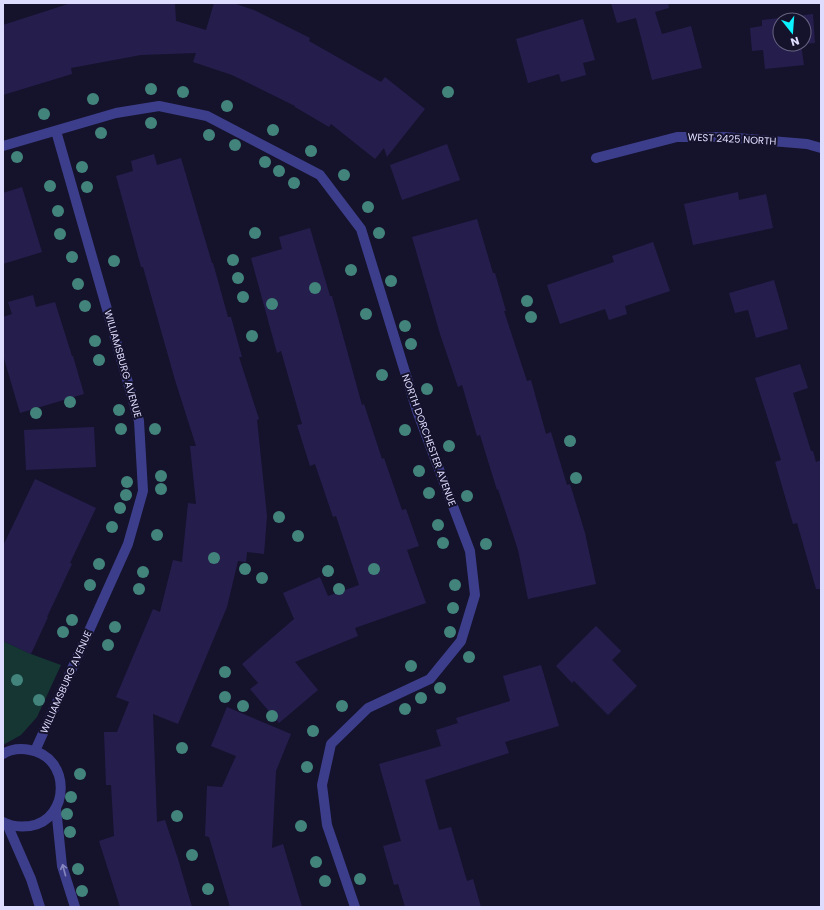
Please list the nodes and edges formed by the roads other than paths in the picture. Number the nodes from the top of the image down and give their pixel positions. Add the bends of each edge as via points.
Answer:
1 (56, 131) junction
2 (3, 146) edge
3 (821, 148) edge
4 (596, 158) dead end
5 (35, 751) junction
6 (3, 754) edge
7 (56, 808) junction
8 (5, 823) edge
9 (40, 907) edge
10 (75, 907) edge
11 (354, 907) edge

1 - 2 street, NORTH DORCHESTER AVENUE
1 - 5 street, WILLIAMSBURG AVENUE via 140,420 143,490 128,544
1 - 11 street, NORTH DORCHESTER AVENUE via 116,113 158,106 207,116 320,175 361,229 417,412 470,551 475,595 461,642 430,679 368,708 331,744 322,785 326,818
3 - 4 street, WEST 2425 NORTH via 807,144 725,137 677,137
5 - 6 street via 22,748
5 - 7 street via 48,757 61,781 61,794
7 - 8 street via 36,825 20,827
10 -> 7 street via 62,866
8 - 9 street via 31,879

